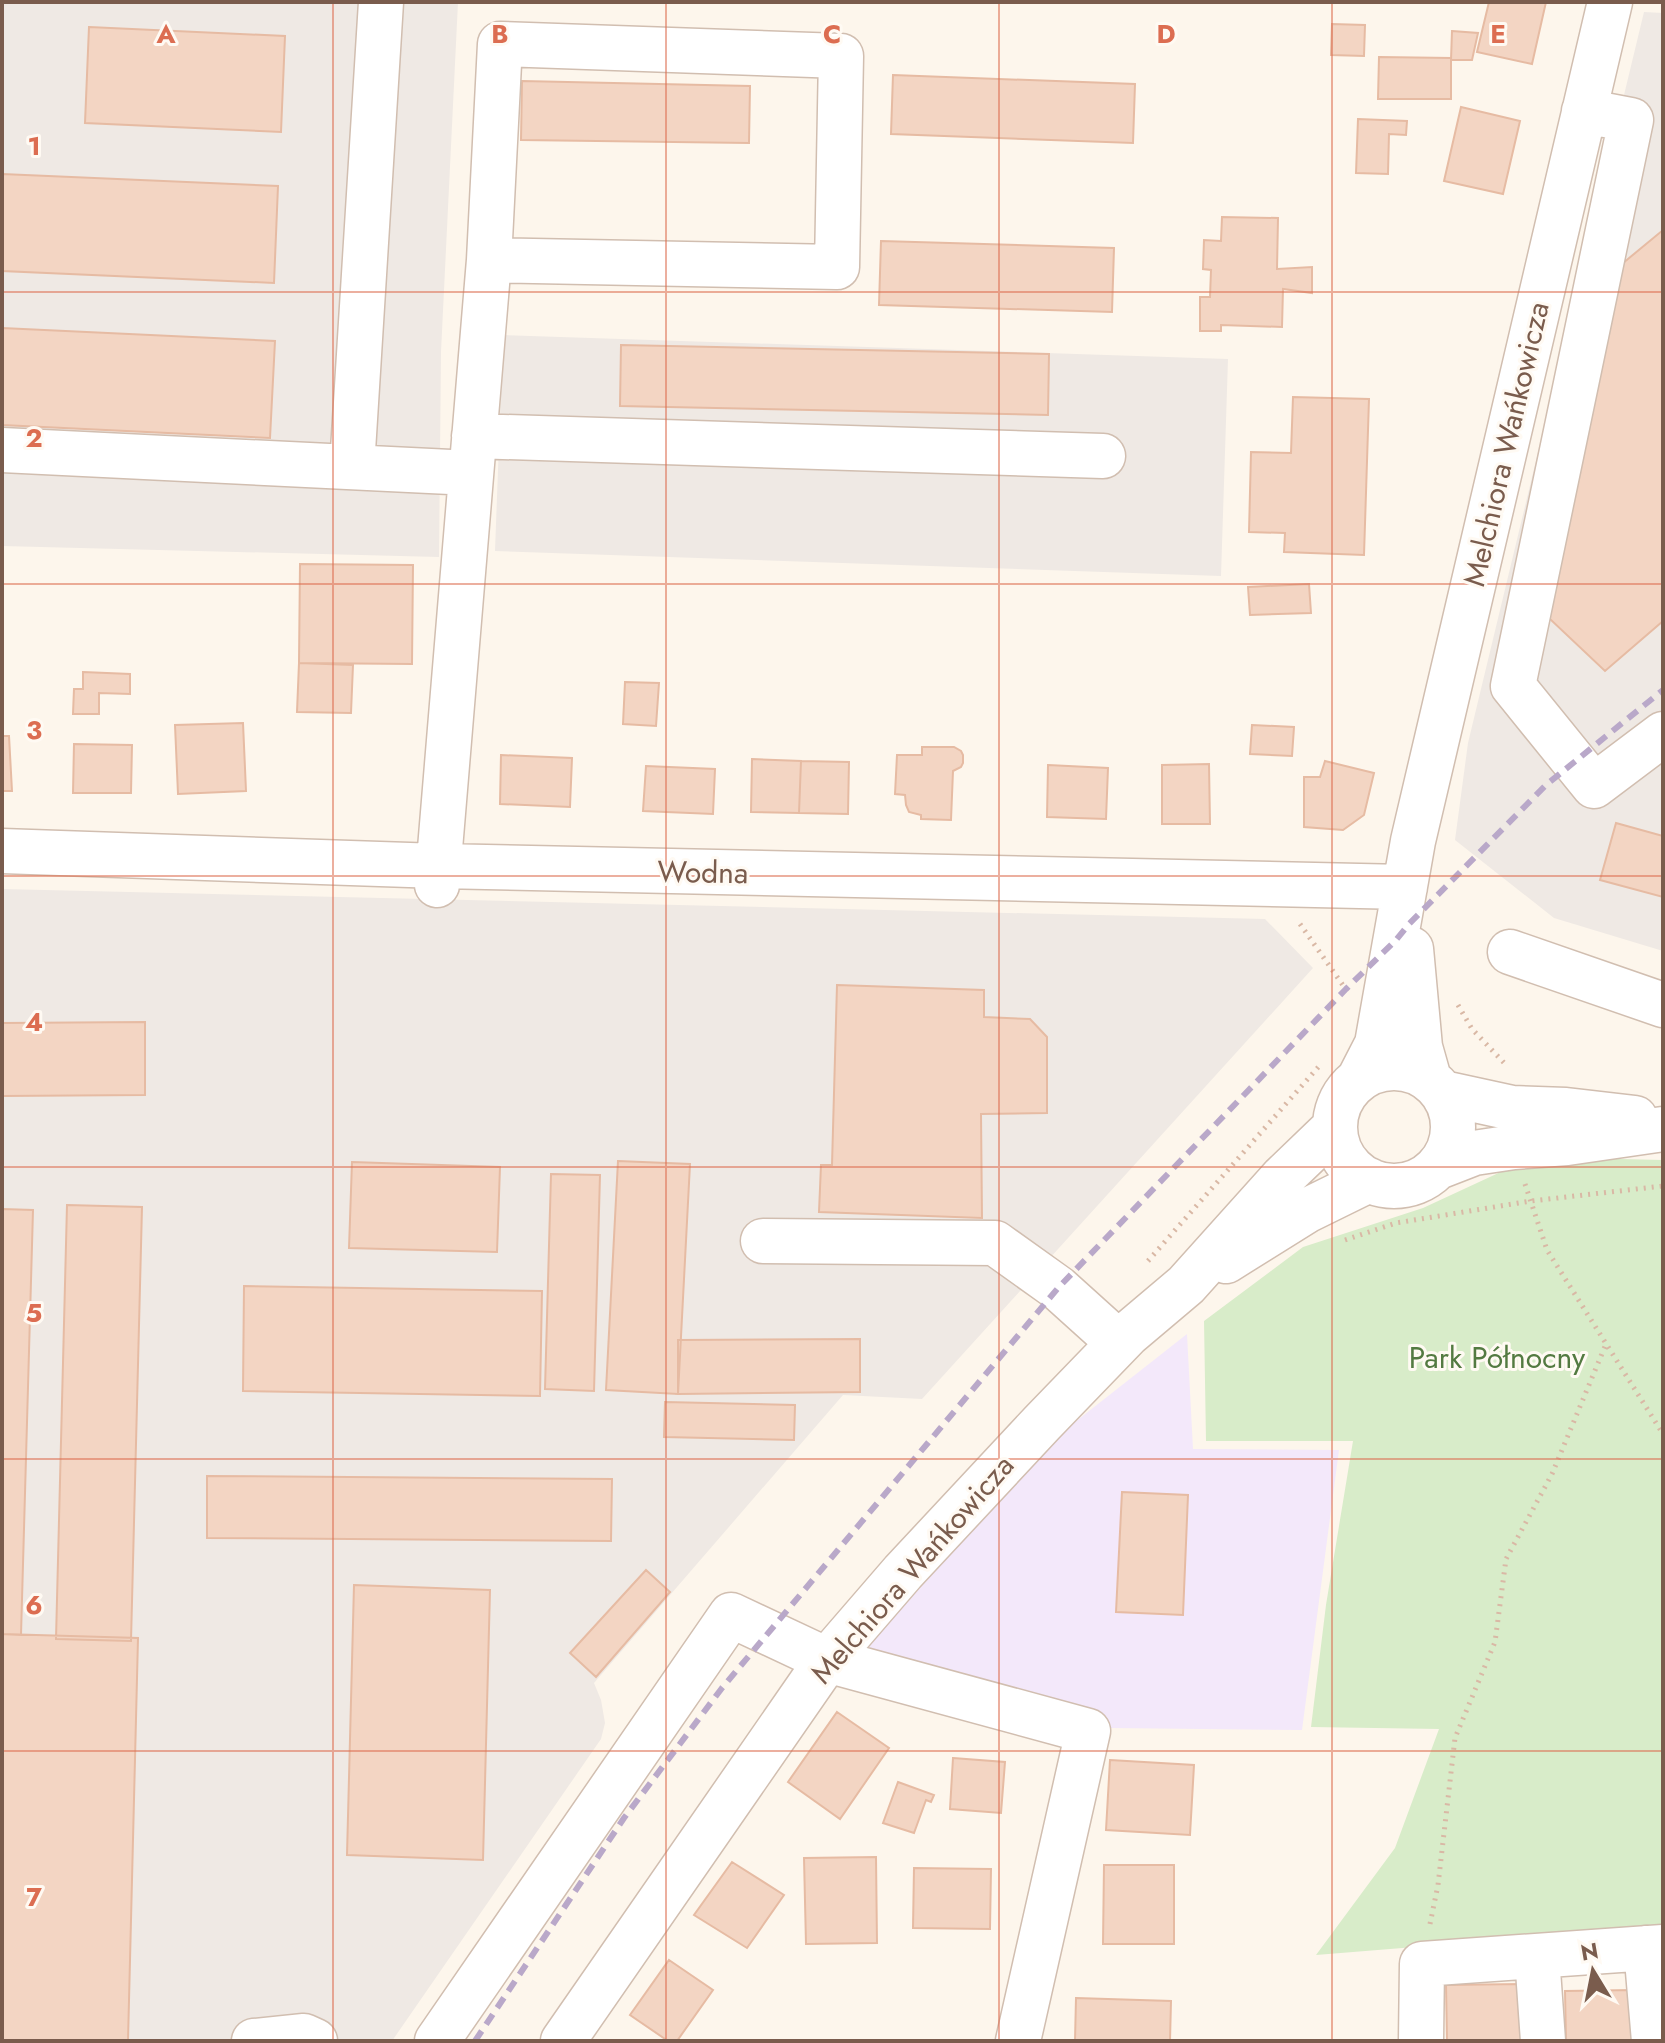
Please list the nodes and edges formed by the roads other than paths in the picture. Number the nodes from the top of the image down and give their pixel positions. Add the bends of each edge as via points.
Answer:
1 (381, 2) edge
2 (1610, 2) edge
3 (1584, 111) junction
4 (489, 260) junction
5 (2, 450) edge
6 (473, 455) junction
7 (1103, 456) dead end
8 (352, 467) junction
9 (1663, 734) edge
10 (2, 851) edge
11 (438, 875) junction
12 (1405, 887) junction
13 (1510, 952) dead end
14 (1663, 1005) edge
15 (1359, 1079) junction
16 (1436, 1086) junction
17 (1663, 1122) edge
18 (1335, 1127) junction
19 (1513, 1127) junction
20 (1663, 1129) edge
21 (1438, 1167) junction
22 (1369, 1180) junction
23 (763, 1241) dead end
24 (1186, 1285) junction
25 (1119, 1343) junction
26 (827, 1660) junction
27 (1655, 1947) edge
28 (1537, 1956) junction
29 (254, 2041) edge
30 (315, 2041) edge
31 (437, 2041) edge
32 (563, 2041) edge
33 (1018, 2041) edge
34 (1421, 2041) edge
35 (1543, 2041) edge
36 (1654, 2041) edge

1 - 8 street
2 - 3 street, Melchiora Wańkowicza
3 - 9 street via 1631,120 1513,686 1594,786
3 - 12 street, Melchiora Wańkowicza
4 - 4 street via 837,267 841,56 500,44
4 - 6 street
5 - 8 street
6 - 7 street
6 - 8 street
6 - 11 street
10 - 11 street, Wodna
11 - 12 street, Wodna
12 - 15 street, Melchiora Wańkowicza via 1377,1044
12 - 16 street, Melchiora Wańkowicza via 1420,1047
13 - 14 street
15 - 16 street via 1394,1068 1412,1070
15 - 18 street via 1346,1093
16 - 19 street
16 - 21 street via 1452,1111 1454,1131
17 - 19 street via 1566,1110
18 - 22 street via 1348,1164
18 - 24 street, Melchiora Wańkowicza
19 - 20 street via 1567,1143
19 - 21 street via 1474,1153
21 - 22 street via 1405,1185
22 - 24 street, Melchiora Wańkowicza via 1306,1211
23 - 25 street via 995,1243 1058,1288
24 - 25 street, Melchiora Wańkowicza
25 - 26 street, Melchiora Wańkowicza
26 - 31 street via 731,1615
26 - 32 street, Melchiora Wańkowicza
26 - 33 street via 1088,1731
27 - 28 street
27 - 36 street
28 - 34 street via 1422,1964
28 - 35 street
29 - 30 street via 304,2036

